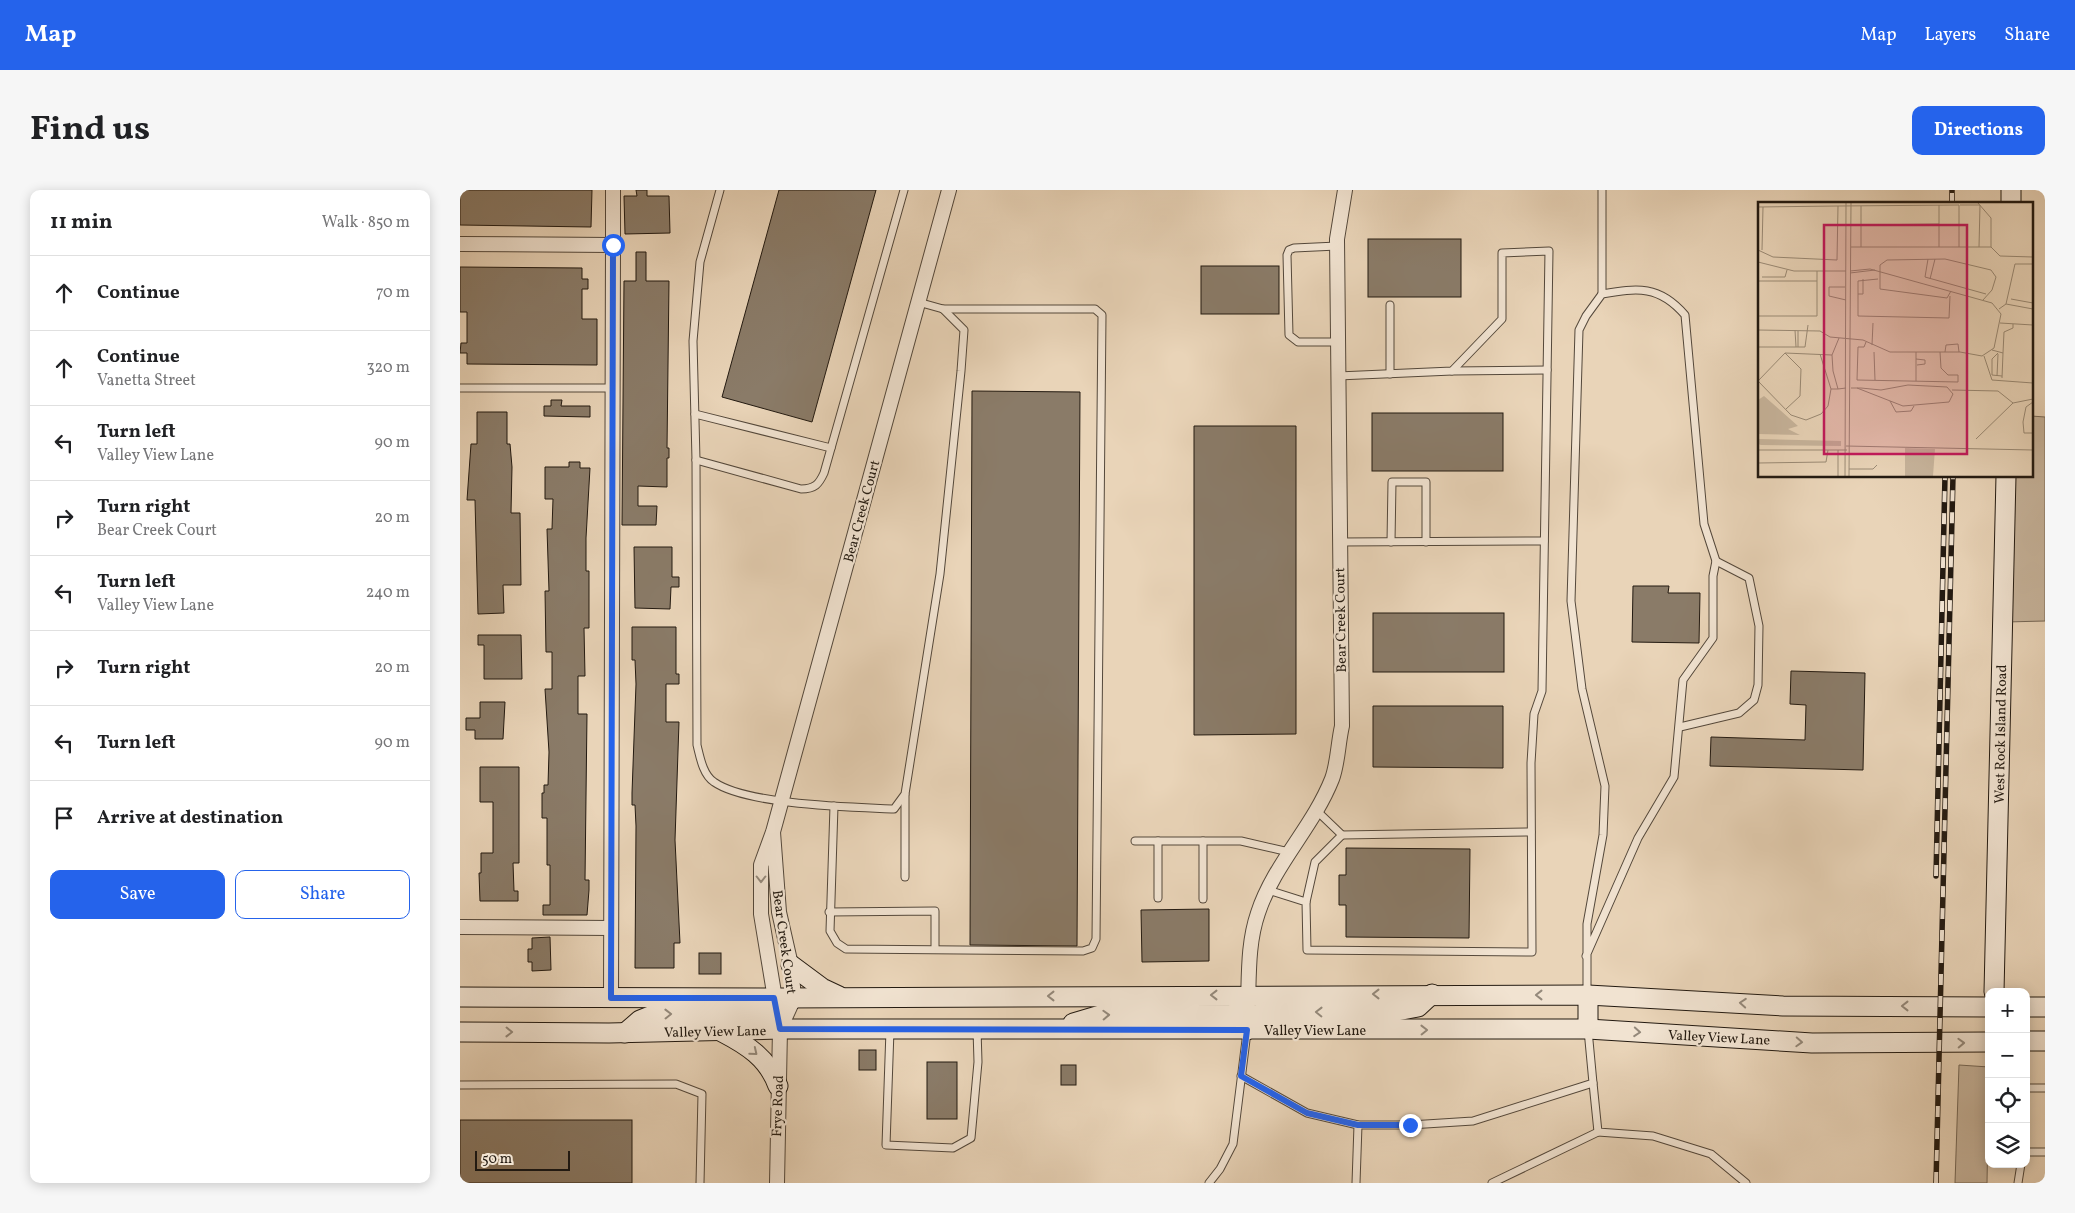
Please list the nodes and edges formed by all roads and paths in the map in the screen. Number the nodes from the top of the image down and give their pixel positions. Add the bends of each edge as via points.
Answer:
1 (613, 190) edge
2 (720, 190) edge
3 (904, 190) edge
4 (949, 190) edge
5 (1345, 190) edge
6 (1602, 190) edge
7 (460, 244) edge
8 (613, 245) junction
9 (1337, 246) junction
10 (1602, 294) junction
11 (918, 302) junction
12 (1390, 305) dead end
13 (943, 309) junction
14 (1338, 342) junction
15 (1547, 370) junction
16 (1452, 371) junction
17 (1390, 374) junction
18 (1338, 376) junction
19 (460, 388) edge
20 (613, 388) junction
21 (695, 414) junction
22 (831, 448) junction
23 (696, 460) junction
24 (2006, 478) edge
25 (1544, 541) junction
26 (1340, 542) junction
27 (1391, 542) junction
28 (1426, 542) junction
29 (1716, 560) junction
30 (1680, 727) junction
31 (905, 794) junction
32 (782, 800) junction
33 (834, 806) junction
34 (1316, 810) junction
35 (773, 832) junction
36 (1531, 832) junction
37 (1342, 835) junction
38 (1135, 841) dead end
39 (1158, 841) junction
40 (1203, 841) junction
41 (1289, 852) junction
42 (905, 877) dead end
43 (1268, 890) junction
44 (1158, 898) dead end
45 (1203, 899) dead end
46 (1306, 902) junction
47 (829, 912) junction
48 (460, 927) edge
49 (611, 928) junction
50 (935, 949) junction
51 (1586, 956) junction
52 (791, 965) junction
53 (1994, 988) edge
54 (1432, 994) junction
55 (1248, 995) junction
56 (1588, 995) junction
57 (460, 997) edge
58 (611, 998) junction
59 (794, 998) junction
60 (843, 998) junction
61 (1985, 1007) edge
62 (2030, 1007) edge
63 (2045, 1007) edge
64 (777, 1013) junction
65 (890, 1029) junction
66 (977, 1029) junction
67 (1060, 1029) junction
68 (1588, 1029) junction
69 (719, 1030) junction
70 (1247, 1030) junction
71 (460, 1032) edge
72 (625, 1032) junction
73 (2030, 1041) edge
74 (2045, 1041) edge
75 (1985, 1042) edge
76 (1241, 1076) junction
77 (1593, 1083) junction
78 (460, 1085) edge
79 (778, 1086) junction
80 (2030, 1088) edge
81 (2045, 1088) edge
82 (1358, 1125) junction
83 (1598, 1132) junction
84 (2030, 1152) edge
85 (2045, 1152) edge
86 (2020, 1168) edge
87 (700, 1183) edge
88 (777, 1183) edge
89 (1209, 1183) edge
90 (1356, 1183) edge
91 (1492, 1183) edge
92 (1746, 1183) edge
93 (2018, 1183) edge

1 - 8 street
2 - 21 lane via 700,262 693,341
3 - 22 lane
4 - 11 street, Bear Creek Court
5 - 9 street, Bear Creek Court
6 - 10 lane
7 - 8 street
8 - 20 street
9 - 14 street, Bear Creek Court
9 - 14 lane via 1294,248 1287,255 1289,335 1298,342
10 - 29 lane via 1634,288 1654,292 1674,302 1685,315 1704,524
10 - 51 lane via 1579,330 1571,550 1576,652 1605,786 1602,834 1587,924
11 - 13 lane
11 - 32 street, Bear Creek Court
12 - 17 lane
13 - 31 lane via 964,330 961,371 940,574
13 - 50 lane via 1095,309 1102,315 1096,939 1092,948 1083,951
14 - 18 street, Bear Creek Court
15 - 16 lane
15 - 16 lane via 1549,251 1502,253 1502,320
15 - 25 lane
16 - 17 lane
17 - 18 lane
18 - 26 street, Bear Creek Court
19 - 20 lane
20 - 49 street
21 - 22 lane
21 - 23 lane
22 - 23 lane via 819,484 811,489
23 - 32 lane via 698,745 702,765 712,782 737,792
24 - 53 main road, West Rock Island Road
25 - 28 lane
25 - 36 lane via 1542,691 1534,714
26 - 27 lane
26 - 34 street, Bear Creek Court via 1342,726 1332,778
27 - 28 lane
27 - 28 lane via 1392,482 1426,482
29 - 30 lane via 1713,638 1683,680
29 - 30 lane via 1749,578 1758,626 1758,685 1754,700 1739,713
30 - 51 lane via 1674,777 1638,838
31 - 33 lane via 894,809
31 - 42 lane
32 - 33 lane
32 - 35 street, Bear Creek Court
33 - 47 lane
34 - 37 lane
34 - 41 street, Bear Creek Court
35 - 52 street, Bear Creek Court via 779,912
35 -> 64 street, Bear Creek Court via 760,865 761,914
36 - 37 lane
36 - 46 lane via 1532,952 1307,950
37 - 46 lane via 1315,862
38 - 39 lane
39 - 40 lane
39 - 44 lane
40 - 41 lane via 1253,842
40 - 45 lane
41 - 43 street, Bear Creek Court
43 - 46 lane
43 - 55 street, Bear Creek Court via 1258,913 1249,954
47 - 50 lane via 830,931 837,943 846,949
47 - 50 lane via 935,911
48 - 49 street
49 - 58 street
51 - 56 lane
52 - 59 street, Bear Creek Court
52 - 60 main road via 822,988
54 -> 55 main road, Valley View Lane
56 -> 54 main road, Valley View Lane
54 -> 70 main road via 1418,1007 1398,1011 1265,1012 1254,1016
55 -> 60 main road, Valley View Lane
67 -> 55 main road via 1078,1020 1100,1015 1230,1015 1242,1011
55 - 70 street, Bear Creek Court
61 -> 56 main road, Valley View Lane via 1783,1006
56 - 68 main road
57 - 58 main road, Valley View Lane
58 - 64 main road, Valley View Lane
59 - 60 main road, Valley View Lane
59 - 64 main road, Valley View Lane
59 - 64 street, Bear Creek Court
62 - 63 main road
64 - 65 main road, Valley View Lane
64 - 69 main road, Valley View Lane
72 -> 64 main road via 640,1020 655,1014 755,1016
64 - 79 street, Frye Road
65 - 66 main road, Valley View Lane
65 - 66 lane via 886,1146 953,1148 971,1138 978,1062
66 - 67 main road, Valley View Lane
67 - 70 main road, Valley View Lane
70 -> 68 main road, Valley View Lane
68 -> 75 main road, Valley View Lane via 1812,1042
68 - 77 lane
69 - 72 main road, Valley View Lane
69 -> 79 main road via 744,1043 764,1060
70 - 76 lane
71 -> 72 main road, Valley View Lane
73 - 74 main road
76 - 82 lane via 1307,1113
76 - 89 lane via 1233,1144 1220,1170
77 - 82 lane via 1473,1121
77 - 83 lane
78 - 87 lane via 676,1084 702,1094
79 - 88 street, Frye Road
80 - 81 lane
82 - 90 lane
83 - 91 lane
83 - 92 lane via 1653,1136 1711,1154
84 - 85 lane
86 - 93 lane

